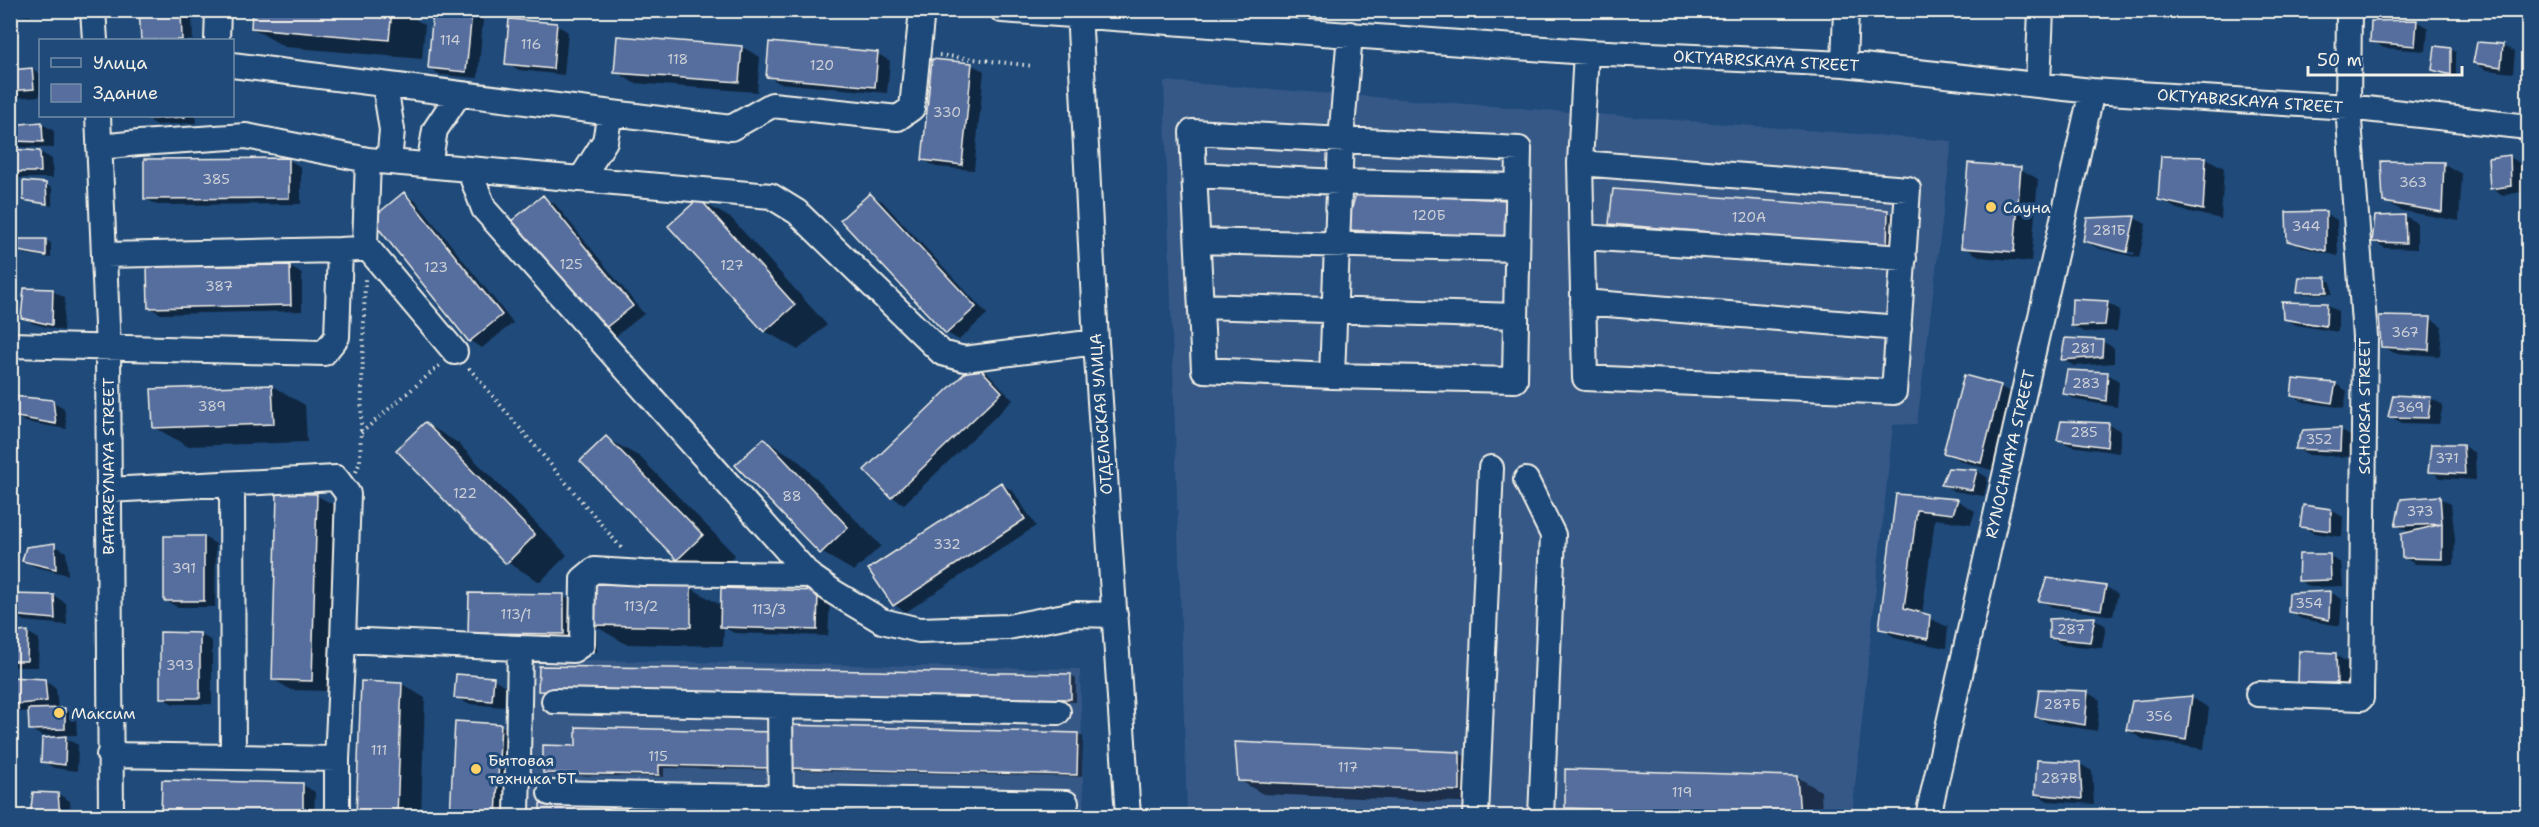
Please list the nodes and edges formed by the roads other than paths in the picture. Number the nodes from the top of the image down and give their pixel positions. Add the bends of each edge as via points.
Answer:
1 (93, 10) edge
2 (218, 10) edge
3 (922, 10) edge
4 (1002, 10) edge
5 (1846, 10) edge
6 (2042, 10) edge
7 (2349, 10) edge
8 (1080, 14) edge
9 (1350, 34) junction
10 (95, 39) edge
11 (217, 39) edge
12 (1586, 52) junction
13 (1844, 64) junction
14 (234, 65) edge
15 (2038, 84) junction
16 (385, 86) junction
17 (2092, 91) junction
18 (458, 95) junction
19 (2348, 107) junction
20 (610, 114) junction
21 (98, 117) edge
22 (2529, 127) edge
23 (1341, 140) junction
24 (99, 147) junction
25 (378, 161) junction
26 (1580, 163) junction
27 (429, 165) junction
28 (469, 169) junction
29 (1194, 175) junction
30 (581, 179) junction
31 (1339, 182) junction
32 (1518, 186) junction
33 (1582, 237) junction
34 (1198, 241) junction
35 (1337, 245) junction
36 (354, 248) junction
37 (1517, 249) junction
38 (104, 255) junction
39 (1904, 258) junction
40 (1583, 302) junction
41 (1201, 306) junction
42 (1334, 310) junction
43 (1516, 316) junction
44 (1899, 328) junction
45 (1096, 342) junction
46 (10, 345) edge
47 (108, 349) junction
48 (455, 352) road end
49 (1332, 376) junction
50 (1491, 468) dead end
51 (1526, 480) dead end
52 (232, 485) junction
53 (108, 490) junction
54 (809, 575) junction
55 (1115, 615) junction
56 (343, 640) junction
57 (520, 648) junction
58 (2258, 694) dead end
59 (554, 701) dead end
60 (780, 706) junction
61 (1058, 712) dead end
62 (109, 755) junction
63 (233, 757) junction
64 (337, 759) junction
65 (550, 793) dead end
66 (1066, 803) dead end
67 (781, 807) edge
68 (111, 816) edge
69 (337, 816) edge
70 (517, 816) edge
71 (1128, 816) edge
72 (1476, 816) edge
73 (1541, 816) edge
74 (1928, 816) edge

1 - 10 street
2 - 11 street
3 - 20 street via 912,108 898,118 772,105 731,128
4 - 8 street, OKTYABRSKAYA STREET
5 - 13 street
6 - 15 street
7 - 19 street, SCHORSA STREET
8 - 9 street, OKTYABRSKAYA STREET
8 - 45 street, ОТДЕЛЬСКАЯ УЛИЦА
9 - 12 street, OKTYABRSKAYA STREET
9 - 23 street
12 - 13 street, OKTYABRSKAYA STREET
12 - 26 street
13 - 15 street, OKTYABRSKAYA STREET
14 - 16 street
15 - 17 street, OKTYABRSKAYA STREET
16 - 18 street
16 - 25 street via 392,130
17 - 19 street, OKTYABRSKAYA STREET
17 - 74 street, RYNOCHNAYA STREET
18 - 20 street
18 - 27 street via 435,130
19 - 22 street, OKTYABRSKAYA STREET
19 - 58 street, SCHORSA STREET via 2365,337 2361,698
20 - 30 street via 605,141
21 - 24 street, BATAREYNAYA STREET
23 - 29 street via 1192,132
23 - 31 street
23 - 32 street via 1519,148
24 - 25 street via 246,136
24 - 38 street, BATAREYNAYA STREET
25 - 27 street
25 - 36 street
26 - 33 street
26 - 39 street via 1908,189
27 - 28 street
28 - 30 street
28 - 54 street via 484,209
29 - 31 street
29 - 34 street
30 - 45 street via 771,196 797,212 942,353 963,358
31 - 32 street
31 - 35 street
32 - 37 street
33 - 39 street
33 - 40 street
34 - 35 street
34 - 41 street
35 - 37 street
35 - 42 street
36 - 38 street
36 - 47 street via 338,337 324,354
36 - 48 street
37 - 43 street
38 - 47 street, BATAREYNAYA STREET
39 - 44 street
40 - 44 street
40 - 44 street via 1585,378 1894,392
41 - 42 street
41 - 49 street via 1204,370
42 - 43 street
42 - 49 street
43 - 49 street via 1515,380
45 - 55 street, ОТДЕЛЬСКАЯ УЛИЦА
46 - 47 street
47 - 53 street, BATAREYNAYA STREET
50 - 72 street
51 - 73 street via 1553,535
52 - 53 street
52 - 56 street via 336,478 348,494
52 - 63 street
53 - 62 street, BATAREYNAYA STREET
54 - 55 street via 882,621 919,630 1008,627 1075,614
54 - 57 street via 594,570 583,579 582,644 573,650
55 - 71 street, ОТДЕЛЬСКАЯ УЛИЦА
56 - 57 street
56 - 64 street
57 - 70 street
59 - 60 street
60 - 61 street
60 - 67 street
62 - 63 street
62 - 68 street, BATAREYNAYA STREET
63 - 64 street
64 - 69 street
65 - 67 street
66 - 67 street

